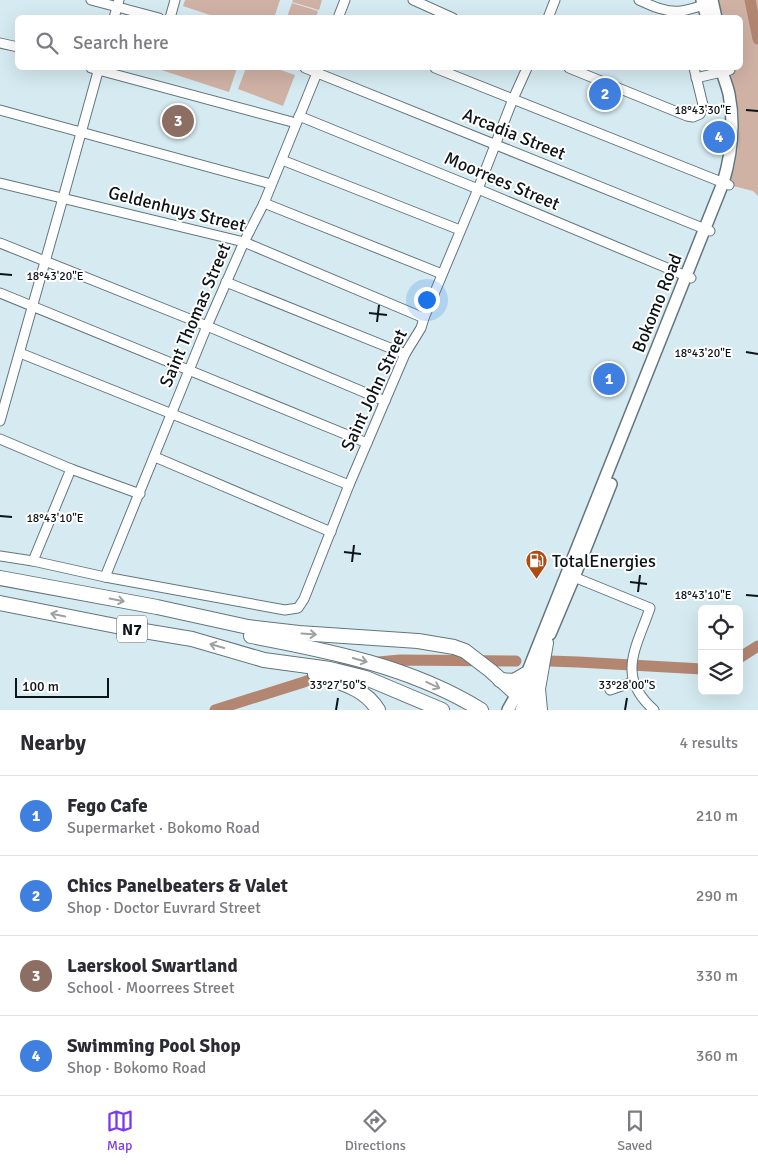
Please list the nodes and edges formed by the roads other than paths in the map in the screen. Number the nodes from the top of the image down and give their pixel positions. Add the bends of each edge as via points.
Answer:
1 (91, 0) edge
2 (175, 0) edge
3 (346, 0) edge
4 (413, 0) edge
5 (555, 0) edge
6 (639, 0) edge
7 (708, 2) edge
8 (118, 4) edge
9 (682, 14) edge
10 (150, 15) edge
11 (171, 15) edge
12 (339, 15) edge
13 (446, 15) edge
14 (549, 15) edge
15 (707, 15) edge
16 (714, 15) edge
17 (0, 43) edge
18 (15, 46) edge
19 (96, 70) edge
20 (104, 70) edge
21 (318, 70) edge
22 (440, 70) edge
23 (526, 70) edge
24 (574, 70) edge
25 (694, 70) edge
26 (723, 70) edge
27 (726, 70) edge
28 (696, 78) junction
29 (513, 99) junction
30 (0, 110) edge
31 (298, 119) junction
32 (81, 132) junction
33 (496, 144) junction
34 (282, 160) junction
35 (0, 183) edge
36 (271, 184) junction
37 (726, 184) junction
38 (478, 188) junction
39 (63, 198) junction
40 (264, 203) junction
41 (460, 230) junction
42 (708, 230) junction
43 (244, 242) junction
44 (0, 243) edge
45 (45, 262) junction
46 (442, 274) junction
47 (689, 277) junction
48 (226, 282) junction
49 (0, 293) edge
50 (32, 307) junction
51 (424, 318) junction
52 (207, 326) junction
53 (20, 354) junction
54 (405, 354) junction
55 (190, 371) junction
56 (385, 401) junction
57 (172, 414) junction
58 (0, 421) edge
59 (0, 439) edge
60 (367, 443) junction
61 (155, 457) junction
62 (71, 469) junction
63 (349, 485) junction
64 (140, 494) junction
65 (331, 532) junction
66 (0, 556) edge
67 (33, 561) junction
68 (570, 575) junction
69 (106, 577) junction
70 (0, 578) edge
71 (0, 603) edge
72 (157, 607) junction
73 (546, 643) junction
74 (526, 674) junction
75 (495, 675) junction
76 (633, 678) junction
77 (361, 683) junction
78 (610, 690) dead end
79 (524, 704) edge
80 (478, 708) edge
81 (378, 710) edge
82 (442, 710) edge
83 (508, 710) edge
84 (540, 710) edge
85 (654, 710) edge

1 - 8 street
2 - 11 street
3 - 12 street
4 - 13 street
5 - 14 street
6 - 9 street
7 - 9 street
7 - 15 main road
7 - 16 main road
8 - 10 street
17 - 18 street
19 - 32 street
20 - 31 street, Moorrees Street
21 - 31 street, Saint Thomas Street
21 - 33 street, Arcadia Street
22 - 29 street
23 - 29 street, Saint John Street
24 - 28 street via 692,117 702,111 703,105
25 - 28 street
26 - 28 street
27 - 37 main road, Bokomo Road via 732,130
29 - 33 street, Saint John Street
29 - 37 street
30 - 32 street
31 - 34 street, Saint Thomas Street
31 - 38 street, Moorrees Street
32 - 36 street
32 - 39 street
33 - 38 street, Saint John Street
33 - 42 street, Arcadia Street
34 - 36 street, Saint Thomas Street
34 - 41 street
35 - 39 street, Geldenhuys Street
36 - 40 street, Saint Thomas Street
37 - 42 main road, Bokomo Road
38 - 41 street, Saint John Street
38 - 47 street, Moorrees Street
39 - 43 street, Geldenhuys Street
39 - 45 street
40 - 43 street, Saint Thomas Street
40 - 46 street
41 - 46 street, Saint John Street
42 - 47 main road, Bokomo Road
43 - 48 street, Saint Thomas Street
43 - 51 street, Geldenhuys Street
44 - 45 street
45 - 50 street
45 - 52 street
46 - 51 street, Saint John Street
47 - 68 main road, Bokomo Road
48 - 52 street, Saint Thomas Street
48 - 54 street
49 - 50 street
50 - 53 street
50 - 55 street
51 - 54 street, Saint John Street
52 - 55 street, Saint Thomas Street
52 - 56 street
53 - 57 street
53 - 58 street
54 - 56 street, Saint John Street
55 - 57 street, Saint Thomas Street
55 - 60 street
56 - 60 street, Saint John Street
57 - 61 street, Saint Thomas Street
57 - 63 street
59 - 62 street
60 - 63 street, Saint John Street
61 - 64 street, Saint Thomas Street
61 - 65 street
62 - 64 street
62 - 67 street
63 - 65 street, Saint John Street
64 - 69 street, Saint Thomas Street
65 - 69 street, Saint John Street via 298,608 285,610
66 - 67 street
67 - 69 street
68 - 73 main road, Bokomo Road
68 - 74 main road, Bokomo Road
68 - 76 street via 650,608 634,653
70 -> 72 highway, N7
77 -> 71 highway, N7 via 192,639
72 -> 75 highway via 248,627 443,645 465,651
72 -> 80 highway, N7 via 232,632 332,652 389,668 430,683
73 - 79 main road, Bokomo Road
73 - 84 highway via 538,689
74 - 75 highway via 514,681
74 - 79 main road, Bokomo Road
75 - 79 highway
76 - 78 street
76 - 85 street via 641,696
77 - 81 highway
77 - 82 highway
79 - 83 main road, Bokomo Road

